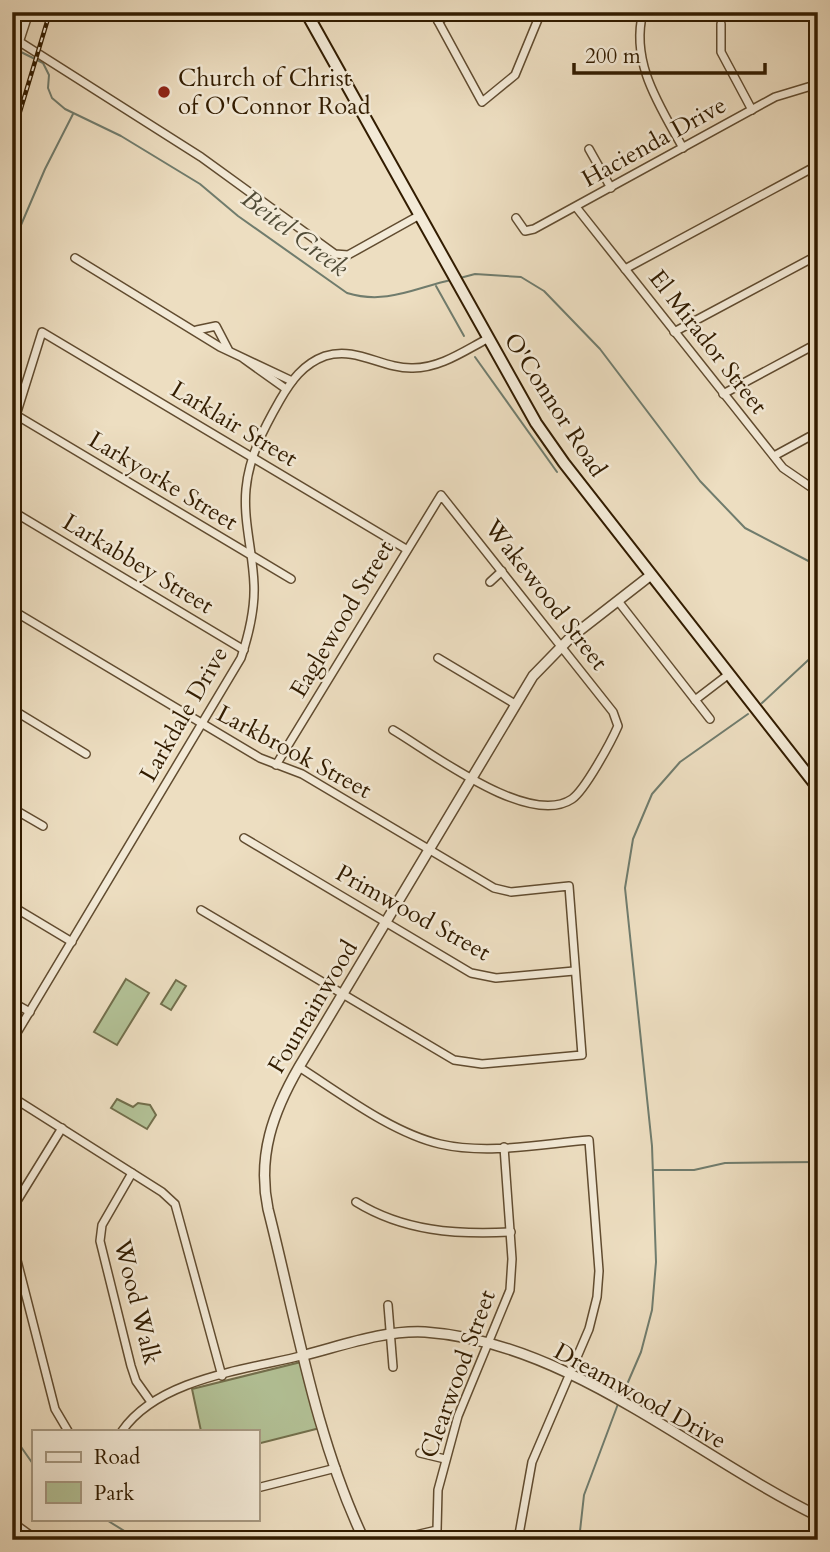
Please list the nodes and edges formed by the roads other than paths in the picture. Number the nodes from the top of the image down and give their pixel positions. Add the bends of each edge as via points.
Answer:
1 (28, 12) edge
2 (306, 12) edge
3 (433, 12) edge
4 (453, 12) edge
5 (541, 12) edge
6 (643, 12) edge
7 (438, 21) junction
8 (722, 24) dead end
9 (15, 39) edge
10 (12, 61) edge
11 (818, 85) edge
12 (752, 110) junction
13 (683, 148) junction
14 (589, 149) dead end
15 (818, 165) edge
16 (611, 188) junction
17 (576, 207) junction
18 (418, 216) junction
19 (516, 218) dead end
20 (818, 255) edge
21 (75, 258) dead end
22 (625, 269) junction
23 (197, 330) junction
24 (674, 332) junction
25 (487, 339) junction
26 (818, 343) edge
27 (228, 349) junction
28 (244, 358) junction
29 (292, 381) junction
30 (286, 389) junction
31 (723, 394) junction
32 (16, 415) junction
33 (12, 428) edge
34 (818, 432) edge
35 (774, 456) junction
36 (253, 458) junction
37 (818, 492) edge
38 (441, 495) joint
39 (12, 511) edge
40 (406, 549) junction
41 (250, 555) junction
42 (502, 571) junction
43 (651, 575) junction
44 (291, 579) dead end
45 (490, 582) dead end
46 (618, 601) junction
47 (12, 610) edge
48 (561, 646) junction
49 (244, 650) junction
50 (438, 658) dead end
51 (729, 674) junction
52 (695, 701) junction
53 (515, 704) junction
54 (12, 709) edge
55 (710, 719) dead end
56 (203, 725) junction
57 (393, 730) dead end
58 (86, 754) dead end
59 (276, 765) junction
60 (472, 777) junction
61 (818, 788) edge
62 (12, 808) edge
63 (43, 827) dead end
64 (244, 838) dead end
65 (430, 849) junction
66 (12, 906) edge
67 (201, 910) dead end
68 (386, 922) junction
69 (72, 942) junction
70 (575, 971) junction
71 (342, 995) junction
72 (12, 1002) edge
73 (30, 1012) junction
74 (12, 1041) edge
75 (299, 1067) junction
76 (12, 1097) edge
77 (62, 1128) junction
78 (504, 1147) junction
79 (132, 1173) junction
80 (356, 1202) dead end
81 (12, 1209) edge
82 (510, 1232) junction
83 (12, 1241) edge
84 (388, 1306) dead end
85 (391, 1334) junction
86 (489, 1345) junction
87 (305, 1355) junction
88 (393, 1367) dead end
89 (568, 1374) junction
90 (222, 1376) junction
91 (150, 1402) junction
92 (67, 1430) edge
93 (123, 1430) edge
94 (420, 1453) dead end
95 (445, 1459) junction
96 (336, 1468) junction
97 (259, 1487) edge
98 (818, 1516) edge
99 (12, 1522) edge
100 (37, 1540) edge
101 (365, 1540) edge
102 (394, 1540) edge
103 (517, 1540) edge

1 - 9 street
2 - 18 main road, O'Connor Road
3 - 7 street
4 - 7 street
5 - 7 street via 515,75 482,102
6 - 13 street via 639,34 644,71
8 - 12 street via 721,52
9 - 10 street
9 - 18 street via 201,157 335,254 348,255
11 - 12 street, Hacienda Drive via 790,91
12 - 13 street, Hacienda Drive
13 - 16 street, Hacienda Drive
14 - 16 street
15 - 22 street
16 - 17 street, Hacienda Drive
17 - 19 street, Hacienda Drive via 529,231
17 - 22 street, El Mirador Street
18 - 25 main road, O'Connor Road
20 - 24 street
21 - 23 street
22 - 24 street, El Mirador Street
23 - 27 street
23 - 27 street via 216,326
24 - 31 street, El Mirador Street
25 - 29 street, Larkdale Drive via 445,361 415,368 388,365 367,356 333,354 307,365
25 - 43 main road, O'Connor Road via 552,446
26 - 31 street
27 - 28 street
28 - 29 street
28 - 30 street
29 - 30 street, Larkdale Drive
30 - 36 street, Larkdale Drive
31 - 35 street, El Mirador Street
32 - 33 street
32 - 36 street, Larklair Street via 42,332
32 - 41 street, Larkyorke Street
34 - 35 street
35 - 37 street, El Mirador Street via 787,473
36 - 40 street, Larklair Street
36 - 41 street, Larkdale Drive via 245,506
38 - 40 street, Eaglewood Street
38 - 42 street, Wakewood Street
39 - 49 street, Larkabbey Street
40 - 59 street, Eaglewood Street
41 - 44 street, Larkyorke Street
41 - 49 street, Larkdale Drive via 254,600
42 - 45 street
42 - 48 street, Wakewood Street
43 - 46 street, Fountainwood
43 - 51 main road, O'Connor Road
46 - 48 street, Fountainwood
46 - 52 street
47 - 56 street, Larkbrook Street
48 - 53 street, Fountainwood
48 - 60 street, Wakewood Street via 617,721 616,731 577,795 546,805 526,803
49 - 56 street, Larkdale Drive
50 - 53 street
51 - 52 street
51 - 61 main road, O'Connor Road
52 - 55 street
53 - 60 street, Fountainwood
54 - 58 street
56 - 59 street, Larkbrook Street
56 - 69 street, Larkdale Drive
57 - 60 street
59 - 65 street, Larkbrook Street via 302,774
60 - 65 street, Fountainwood
62 - 63 street
64 - 68 street, Primwood Street
65 - 68 street, Fountainwood
65 - 70 street, Larkbrook Street via 502,891 569,886
66 - 69 street
67 - 71 street
68 - 70 street, Primwood Street via 481,977
68 - 71 street, Fountainwood
69 - 73 street, Larkdale Drive
70 - 71 street via 582,1055 482,1064 454,1060
71 - 75 street, Fountainwood
72 - 73 street
73 - 74 street, Larkdale Drive
75 - 78 street via 419,1137 453,1146
75 - 87 street, Fountainwood via 271,1126 264,1175 265,1196
76 - 77 street
77 - 79 street
77 - 81 street
78 - 82 street, Clearwood Street
78 - 89 street via 589,1140 598,1285 590,1329
79 - 90 street via 171,1199 179,1211
79 - 91 street, Wood Walk via 102,1225 100,1241 131,1366
80 - 82 street via 377,1214 444,1232
82 - 86 street, Clearwood Street via 510,1290
83 - 92 street via 55,1409
84 - 85 street
85 - 86 street, Dreamwood Drive via 425,1332
85 - 87 street, Dreamwood Drive
85 - 88 street
86 - 89 street, Dreamwood Drive
86 - 95 street, Clearwood Street
87 - 90 street, Dreamwood Drive
87 - 96 street, Fountainwood
89 - 98 street, Dreamwood Drive
89 - 103 street via 532,1462
90 - 91 street, Dreamwood Drive via 180,1387
91 - 93 street, Dreamwood Drive
94 - 95 street
95 - 102 street, Clearwood Street via 437,1530
96 - 97 street
96 - 101 street, Fountainwood
99 - 100 street

